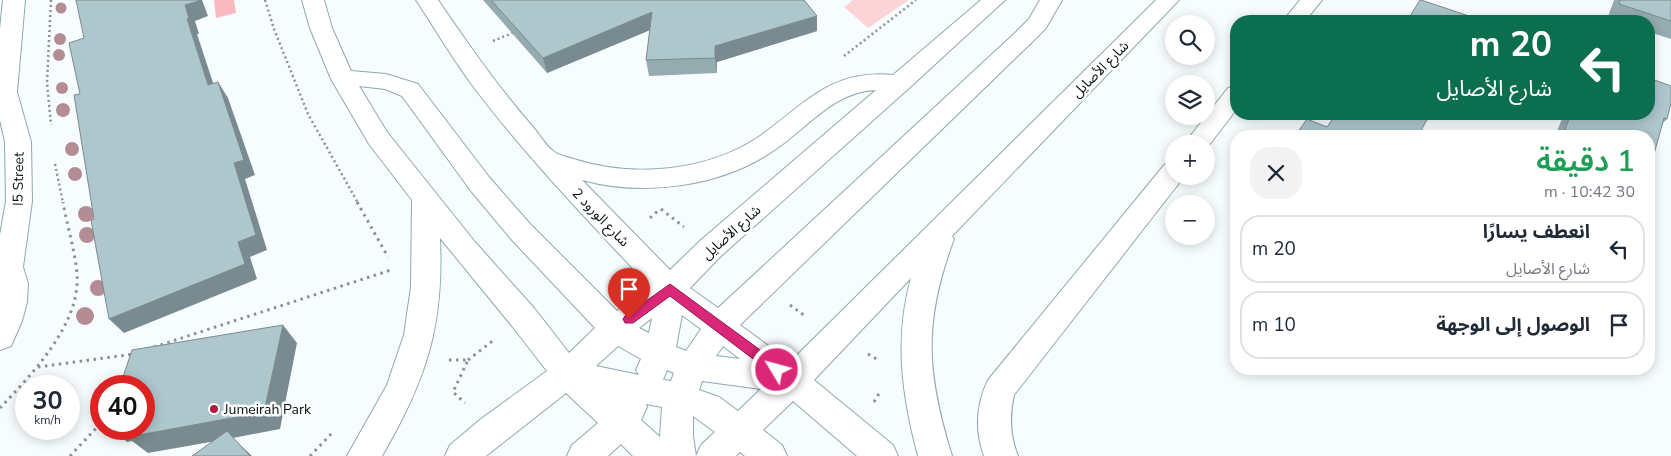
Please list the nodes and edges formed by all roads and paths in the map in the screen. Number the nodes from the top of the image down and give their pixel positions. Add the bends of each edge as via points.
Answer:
1 (14, 0) edge
2 (51, 0) edge
3 (266, 0) edge
4 (313, 0) edge
5 (427, 0) edge
6 (916, 0) edge
7 (994, 0) edge
8 (1051, 0) edge
9 (1168, 0) edge
10 (1311, 0) edge
11 (1299, 15) edge
12 (519, 30) edge
13 (462, 54) junction
14 (837, 61) dead end
15 (343, 79) junction
16 (900, 84) junction
17 (2, 96) edge
18 (1230, 102) edge
19 (51, 129) dead end
20 (1203, 135) edge
21 (547, 160) junction
22 (18, 170) junction
23 (1165, 183) edge
24 (425, 198) junction
25 (946, 225) junction
26 (390, 260) dead end
27 (4, 263) edge
28 (395, 275) dead end
29 (670, 289) junction
30 (720, 326) junction
31 (615, 329) junction
32 (0, 336) edge
33 (152, 348) edge
34 (143, 351) edge
35 (660, 354) junction
36 (412, 360) junction
37 (692, 366) junction
38 (38, 367) junction
39 (567, 374) junction
40 (792, 381) junction
41 (643, 390) junction
42 (679, 397) junction
43 (0, 408) edge
44 (621, 422) junction
45 (493, 429) junction
46 (739, 431) junction
47 (90, 435) edge
48 (70, 456) edge
49 (364, 456) edge
50 (462, 456) edge
51 (584, 456) edge
52 (656, 456) edge
53 (680, 456) edge
54 (713, 456) edge
55 (770, 456) edge
56 (881, 456) edge
57 (935, 456) edge
58 (1001, 456) edge

1 - 17 main road, I5 Street
2 - 19 path via 47,82
3 - 26 path via 274,29 308,114
4 - 15 main road
5 - 13 main road, شارع الورود 2
6 - 14 path
7 - 16 main road, شارع الأصايل
8 - 30 main road via 1038,23 1024,37
9 - 25 main road, شارع الأصايل
10 - 11 main road
12 - 13 path
13 - 21 main road, شارع الورود 2
15 - 24 main road via 378,138
15 - 31 main road via 374,79 410,90 480,184 521,232
16 - 21 main road via 869,82 841,89 764,145 730,162 691,174 613,177
16 - 29 main road, شارع الأصايل via 711,248
17 - 22 main road, I5 Street via 18,142
18 - 20 main road
21 - 29 main road, شارع الورود 2
22 - 27 main road, I5 Street via 19,201
22 - 38 path via 54,158 77,275 74,300 63,327
23 - 58 main road via 999,390 993,415 995,442
24 - 36 main road via 427,278 423,317
24 - 39 main road
25 - 40 main road, شارع الأصايل
25 - 57 main road via 927,269 916,319 916,376
27 - 32 main road via 14,292 7,323
28 - 33 path via 395,268
29 - 30 main road, شارع الورود 2
29 - 31 main road, شارع الأصايل
29 - 35 main road
30 - 37 main road
30 - 40 main road, شارع الورود 2
31 - 35 main road
31 - 39 main road, شارع الأصايل
34 - 38 path
35 - 37 main road
35 - 41 main road
36 - 45 path via 468,360 453,392
36 - 49 main road via 393,406
37 - 40 main road
37 - 42 main road
38 - 43 path
39 - 41 main road
39 - 44 main road
39 - 45 main road, شارع الأصايل
40 - 46 main road, شارع الأصايل
40 - 56 main road, شارع الورود 2
41 - 42 main road
41 - 44 main road
42 - 46 main road via 708,407
42 - 53 main road via 676,440
44 - 51 main road
44 - 52 main road
45 - 50 main road, شارع الأصايل
46 - 54 main road, شارع الأصايل
46 - 55 main road
47 - 48 path

